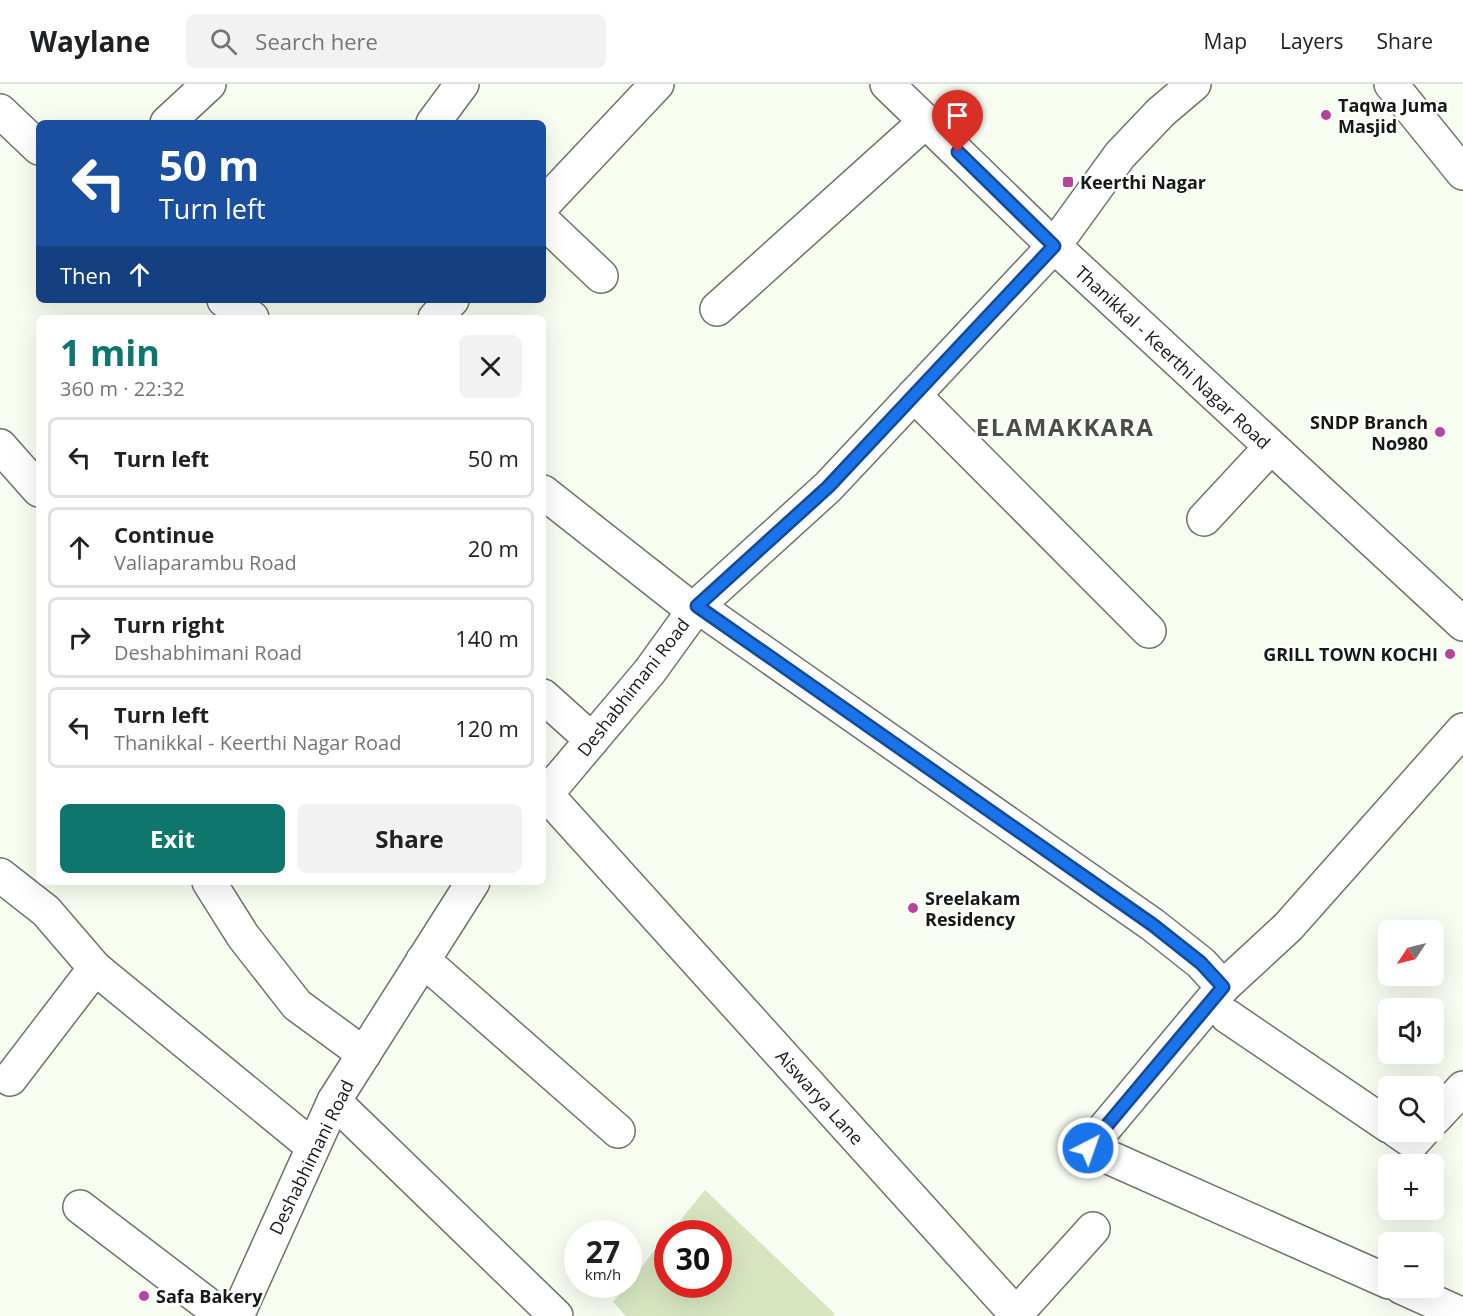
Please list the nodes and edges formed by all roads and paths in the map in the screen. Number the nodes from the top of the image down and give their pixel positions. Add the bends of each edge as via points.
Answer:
1 (209, 84) edge
2 (462, 84) edge
3 (657, 84) edge
4 (887, 84) edge
5 (1194, 84) edge
6 (1391, 84) edge
7 (0, 111) edge
8 (170, 120) edge
9 (435, 120) edge
10 (926, 121) junction
11 (36, 145) edge
12 (1463, 173) edge
13 (546, 202) edge
14 (546, 224) edge
15 (1054, 246) junction
16 (601, 276) dead end
17 (449, 303) edge
18 (717, 309) dead end
19 (438, 315) edge
20 (914, 395) junction
21 (0, 446) edge
22 (1270, 448) junction
23 (36, 487) edge
24 (546, 494) edge
25 (1204, 519) dead end
26 (697, 606) junction
27 (1463, 624) edge
28 (1149, 631) dead end
29 (546, 699) edge
30 (1463, 730) edge
31 (592, 740) junction
32 (546, 794) edge
33 (546, 798) edge
34 (0, 875) edge
35 (210, 885) edge
36 (471, 885) edge
37 (423, 960) junction
38 (95, 968) junction
39 (1225, 1001) junction
40 (364, 1054) junction
41 (10, 1079) dead end
42 (1463, 1088) edge
43 (334, 1101) junction
44 (1444, 1108) edge
45 (1378, 1118) edge
46 (618, 1131) dead end
47 (312, 1146) junction
48 (80, 1207) dead end
49 (1094, 1229) dead end
50 (1378, 1277) edge
51 (1425, 1298) edge
52 (1016, 1315) edge
53 (1463, 1315) edge
54 (223, 1316) edge
55 (237, 1316) edge
56 (556, 1316) edge

1 - 8 street
2 - 9 street
3 - 13 street
4 - 10 street, Thanikkal - Keerthi Nagar Road
5 - 15 street, Deshabhimani Road via 1120,155
6 - 12 street
7 - 11 street
10 - 15 street, Thanikkal - Keerthi Nagar Road
10 - 18 street
14 - 16 street
15 - 20 street, Deshabhimani Road
15 - 22 street, Thanikkal - Keerthi Nagar Road
17 - 19 street
20 - 26 street, Deshabhimani Road via 828,487
20 - 28 street
21 - 23 street
22 - 25 street
22 - 27 street, Thanikkal - Keerthi Nagar Road
24 - 26 street via 684,603
26 - 31 street, Deshabhimani Road via 650,671
26 - 39 street via 1153,925 1201,963
29 - 31 street
30 - 39 street
31 - 32 street, Deshabhimani Road
33 - 52 street, Aiswarya Lane
34 - 38 street via 46,910
35 - 40 street via 243,936 297,1005
36 - 37 street, Deshabhimani Road
37 - 40 street, Deshabhimani Road
37 - 46 street
38 - 41 street
38 - 47 street
39 - 45 street
39 - 50 street via 1088,1148
40 - 43 street, Deshabhimani Road
42 - 44 street
43 - 47 street, Deshabhimani Road
43 - 56 street
47 - 55 street, Deshabhimani Road
48 - 54 street
49 - 52 street, Aiswarya Lane
51 - 53 street

